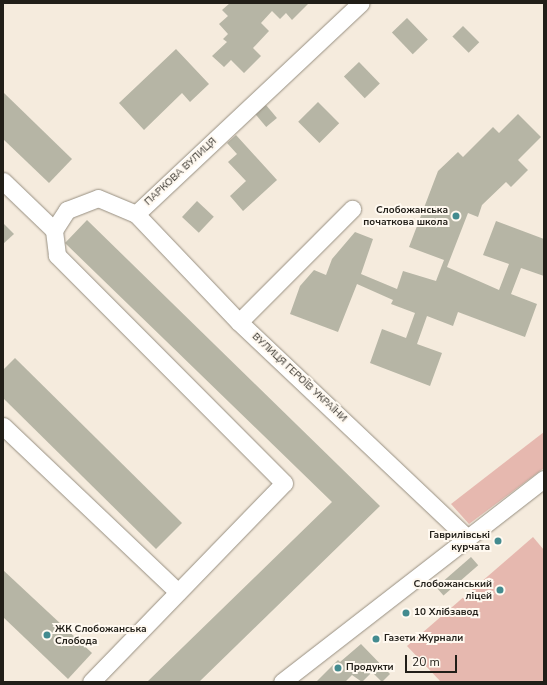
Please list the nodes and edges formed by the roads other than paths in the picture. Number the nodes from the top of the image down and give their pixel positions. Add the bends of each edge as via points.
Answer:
1 (360, 3) edge
2 (3, 181) edge
3 (352, 208) dead end
4 (136, 214) junction
5 (54, 230) junction
6 (239, 322) junction
7 (3, 426) edge
8 (544, 479) edge
9 (466, 537) junction
10 (178, 592) junction
11 (91, 682) edge
12 (282, 682) edge

1 - 4 street, ПАРКОВА ВУЛИЦЯ
2 - 5 street
3 - 6 street
4 - 5 street via 98,198 67,210
4 - 6 street, ВУЛИЦЯ ГЕРОЇВ УКРАЇНИ
5 - 10 street via 57,255 284,484
6 - 9 street, ВУЛИЦЯ ГЕРОЇВ УКРАЇНИ
7 - 10 street
8 - 9 street
9 - 12 street
10 - 11 street

